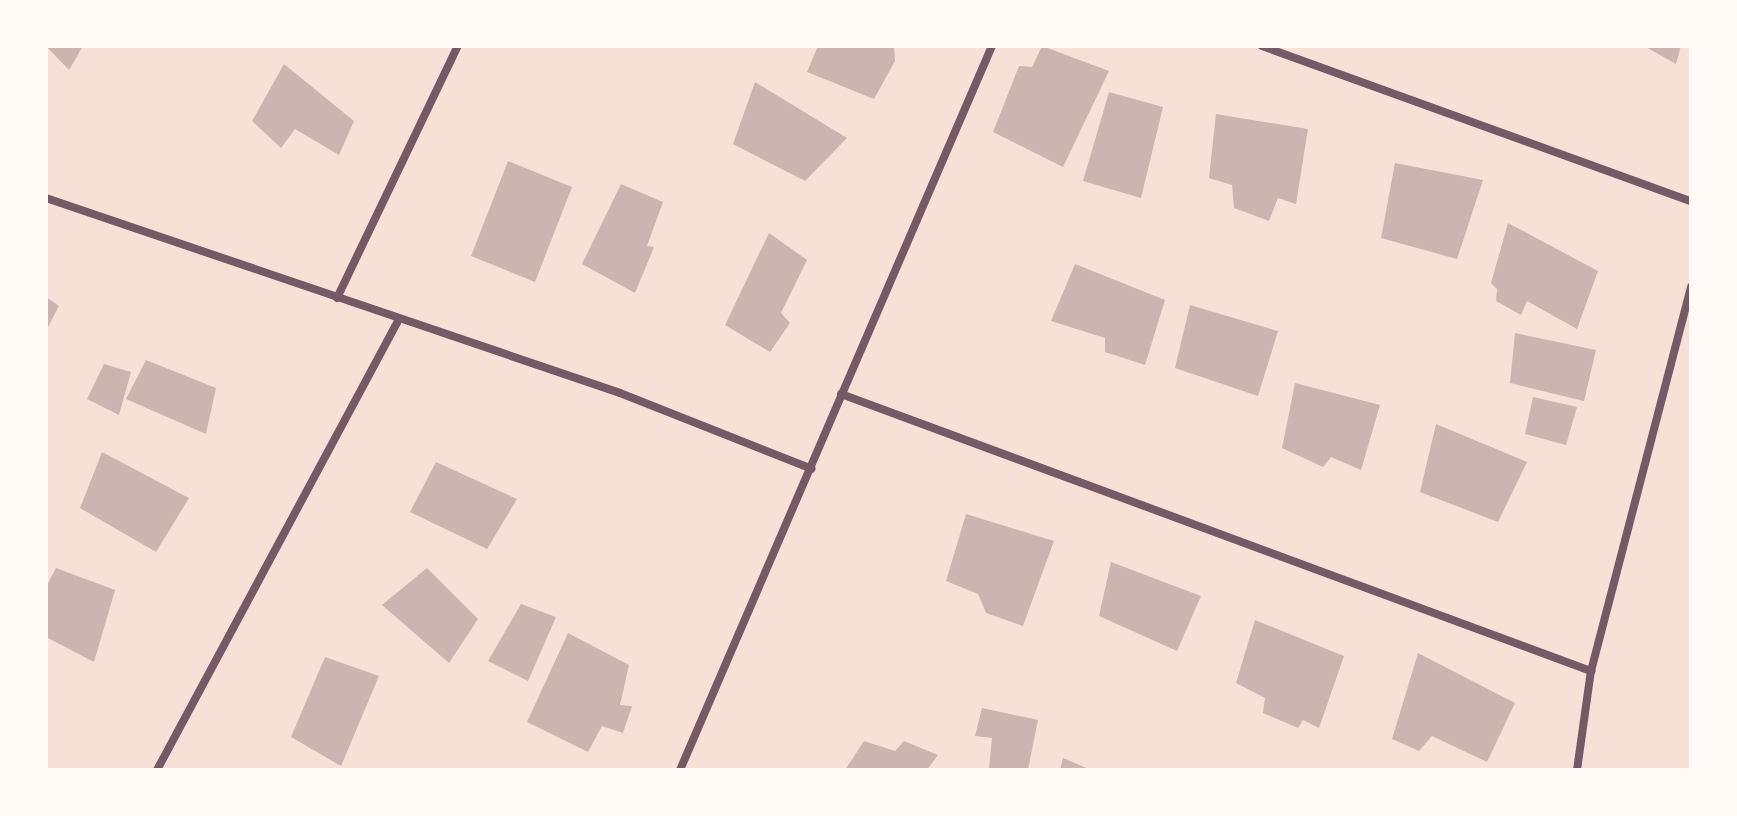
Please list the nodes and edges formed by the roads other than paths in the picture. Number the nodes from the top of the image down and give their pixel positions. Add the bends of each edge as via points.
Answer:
1 (458, 46) edge
2 (992, 46) edge
3 (1262, 46) edge
4 (46, 198) edge
5 (1691, 201) edge
6 (1691, 287) edge
7 (337, 298) junction
8 (399, 319) junction
9 (841, 394) junction
10 (812, 469) junction
11 (1591, 671) junction
12 (682, 769) edge
13 (157, 770) edge
14 (1577, 770) edge

1 - 7 street
2 - 9 street
3 - 5 street
4 - 7 street
6 - 11 street
7 - 8 street
8 - 10 street via 620,393
8 - 13 street
9 - 10 street
9 - 11 street
10 - 12 street
11 - 14 street

